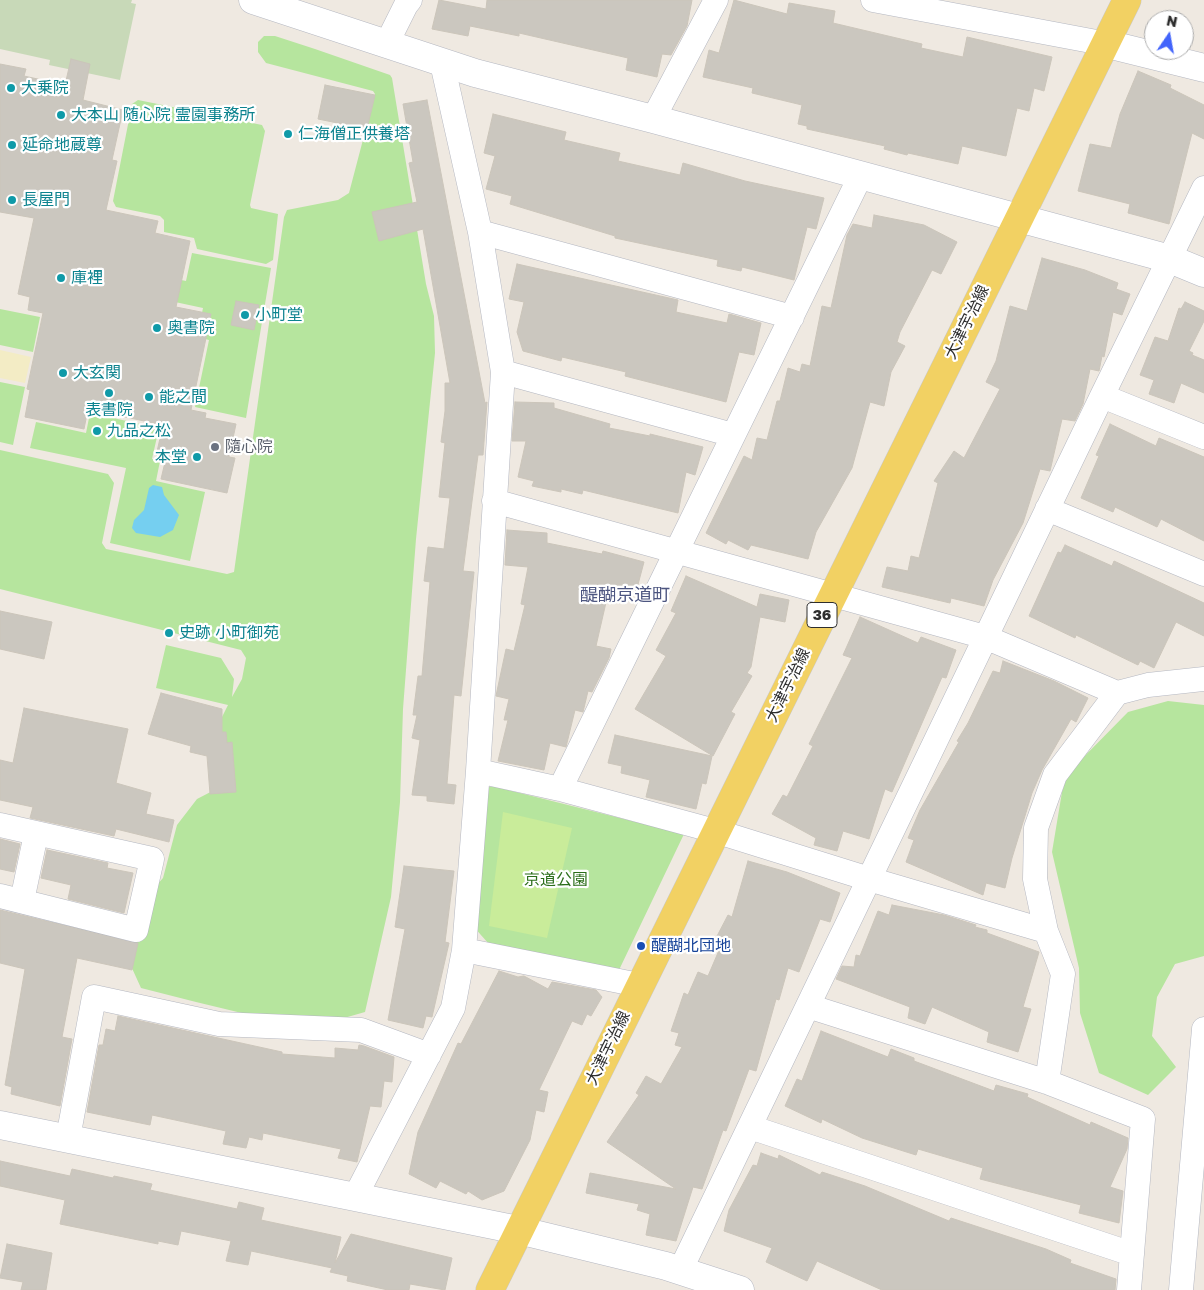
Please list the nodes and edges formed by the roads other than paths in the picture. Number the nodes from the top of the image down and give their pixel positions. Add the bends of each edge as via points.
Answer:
1 (253, 0) edge
2 (716, 0) edge
3 (873, 0) edge
4 (1127, 0) edge
5 (406, 2) edge
6 (1106, 44) junction
7 (386, 45) junction
8 (442, 63) junction
9 (1204, 68) edge
10 (653, 119) junction
11 (860, 177) junction
12 (1204, 188) edge
13 (1018, 219) junction
14 (480, 232) junction
15 (1170, 259) junction
16 (1204, 273) edge
17 (792, 317) junction
18 (503, 372) junction
19 (1102, 396) junction
20 (734, 435) junction
21 (1204, 437) edge
22 (494, 501) junction
23 (1047, 509) junction
24 (677, 550) junction
25 (1204, 574) edge
26 (833, 593) junction
27 (985, 637) junction
28 (1204, 679) edge
29 (1117, 693) junction
30 (478, 770) junction
31 (560, 789) junction
32 (0, 825) edge
33 (715, 831) junction
34 (36, 834) junction
35 (869, 879) junction
36 (11, 899) edge
37 (1046, 931) junction
38 (464, 950) junction
39 (639, 985) junction
40 (808, 1006) junction
41 (1204, 1029) edge
42 (428, 1055) junction
43 (1047, 1082) junction
44 (0, 1125) edge
45 (750, 1127) junction
46 (68, 1138) junction
47 (355, 1197) junction
48 (518, 1230) junction
49 (1132, 1254) junction
50 (680, 1271) junction
51 (490, 1290) edge
52 (740, 1290) edge
53 (1129, 1290) edge
54 (1181, 1290) edge

1 - 7 street
2 - 10 street
3 - 6 street
4 - 6 main road, 大津宇治線 / 36
5 - 7 street
6 - 9 street
6 - 13 main road, 大津宇治線 / 36
7 - 8 street
8 - 10 street
8 - 14 street
10 - 11 street
11 - 13 street
11 - 17 street
12 - 15 street
13 - 15 street
13 - 26 main road, 大津宇治線 / 36
14 - 17 street
14 - 18 street
15 - 16 street
15 - 19 street
17 - 20 street
18 - 20 street
18 - 22 street
19 - 21 street
19 - 23 street
20 - 24 street
22 - 24 street
22 - 30 street
23 - 25 street
23 - 27 street
24 - 26 street
24 - 31 street
26 - 27 street
26 - 33 main road, 大津宇治線 / 36
27 - 29 street
27 - 35 street
28 - 29 street via 1148,685
29 - 37 street via 1055,775 1036,828 1035,879
30 - 31 street
30 - 38 street
31 - 33 street
32 - 34 street
33 - 35 street
33 - 39 main road, 大津宇治線 / 36
34 - 36 street
34 - 36 street via 152,859 136,930
35 - 37 street
35 - 40 street
37 - 43 street via 1063,974
38 - 39 street
38 - 42 street via 453,1008
39 - 48 main road, 大津宇治線 / 36
40 - 43 street
40 - 45 street
41 - 54 street
42 - 46 street via 361,1030 218,1024 94,997
42 - 47 street
43 - 49 street via 1143,1119
44 - 46 street
45 - 49 street
45 - 50 street
46 - 47 street
47 - 48 street
48 - 50 street
48 - 51 main road, 大津宇治線 / 36
49 - 53 street
50 - 52 street

